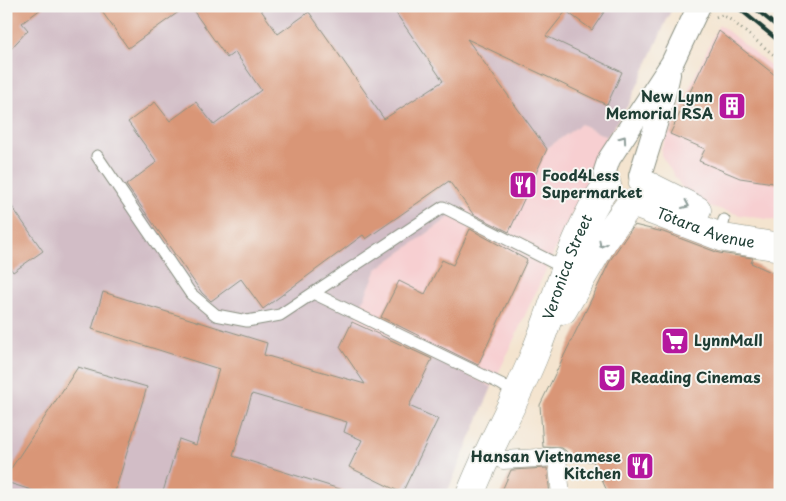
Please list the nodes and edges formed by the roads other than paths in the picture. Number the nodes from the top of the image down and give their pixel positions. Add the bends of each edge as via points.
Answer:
1 (705, 12) edge
2 (672, 63) junction
3 (97, 156) dead end
4 (607, 184) junction
5 (636, 192) junction
6 (780, 231) edge
7 (720, 233) junction
8 (780, 247) edge
9 (566, 269) junction
10 (315, 294) junction
11 (535, 353) junction
12 (517, 394) junction
13 (503, 460) dead end
14 (470, 495) edge
15 (561, 495) edge

1 - 2 street, Veronica Street
4 -> 2 street, Veronica Street via 609,159
2 - 5 street, Veronica Street
3 - 10 lane via 191,294 216,315 247,321 280,316
4 - 5 street, Tōtara Avenue via 610,176 621,169 629,169
4 - 9 street, Veronica Street via 595,202
5 - 7 street, Tōtara Avenue via 689,206
5 -> 11 street, Veronica Street
6 - 7 street, Tōtara Avenue
7 - 8 street, Tōtara Avenue
9 - 10 lane via 443,208
9 - 11 street, Veronica Street
10 - 12 lane
11 - 12 street, Veronica Street
12 - 14 street, Veronica Street
13 - 15 street via 557,457

